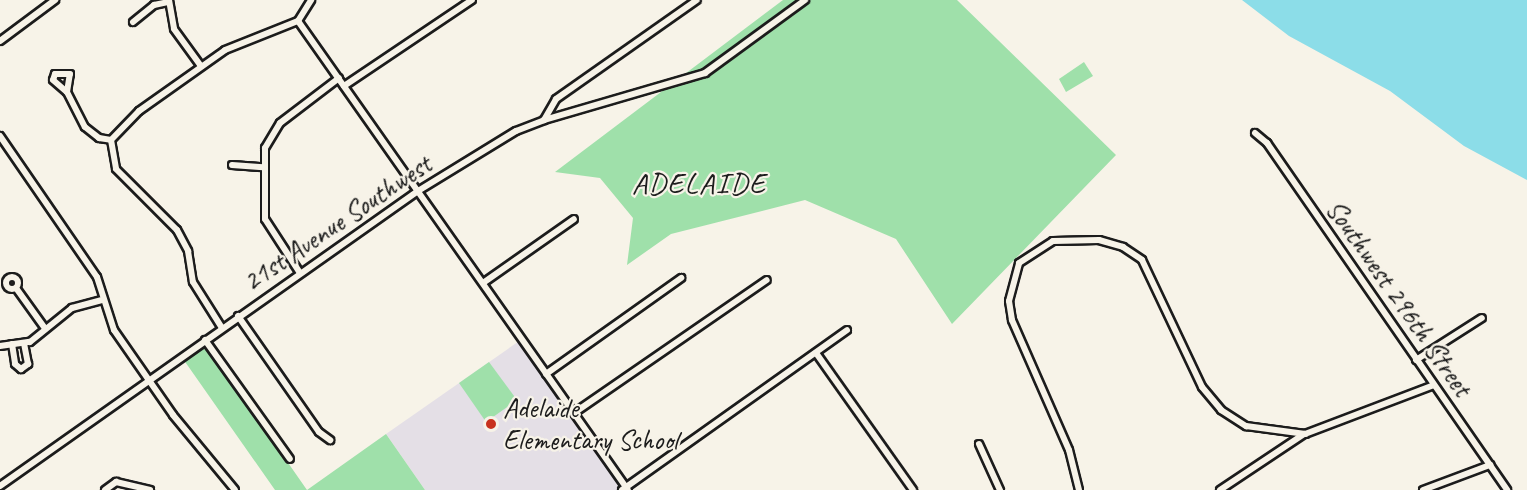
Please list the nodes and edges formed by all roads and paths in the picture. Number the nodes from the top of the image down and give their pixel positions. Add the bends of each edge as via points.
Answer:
1 (55, 0) edge
2 (311, 0) edge
3 (472, 0) edge
4 (697, 0) edge
5 (805, 0) edge
6 (168, 1) edge
7 (298, 21) junction
8 (133, 22) dead end
9 (0, 41) edge
10 (201, 66) junction
11 (339, 78) junction
12 (344, 86) junction
13 (67, 93) dead end
14 (544, 120) junction
15 (1255, 133) dead end
16 (0, 136) edge
17 (111, 140) junction
18 (232, 165) dead end
19 (263, 167) junction
20 (418, 191) junction
21 (574, 219) dead end
22 (300, 273) junction
23 (681, 278) dead end
24 (767, 280) dead end
25 (483, 283) junction
26 (16, 288) dead end
27 (100, 300) junction
28 (238, 316) junction
29 (1482, 318) dead end
30 (44, 327) junction
31 (222, 328) junction
32 (847, 330) dead end
33 (205, 340) junction
34 (24, 342) junction
35 (12, 344) junction
36 (0, 346) edge
37 (816, 353) junction
38 (1416, 360) junction
39 (546, 374) junction
40 (148, 378) junction
41 (1434, 385) junction
42 (573, 413) junction
43 (1305, 434) junction
44 (330, 440) dead end
45 (979, 444) dead end
46 (290, 459) dead end
47 (1490, 465) junction
48 (0, 486) edge
49 (625, 489) edge
50 (105, 490) edge
51 (150, 490) edge
52 (235, 490) edge
53 (913, 490) edge
54 (1000, 490) edge
55 (1079, 490) edge
56 (1220, 490) edge
57 (1423, 490) edge
58 (1507, 490) edge

1 - 9 street
2 - 7 street
3 - 12 street
4 - 14 street via 561,96
5 - 14 street, 21st Avenue Southwest via 705,73
6 - 8 street via 153,5
6 - 10 street via 174,29
7 - 10 street via 238,42
7 - 11 street
10 - 17 street via 139,111
11 - 12 street
11 - 19 street via 275,127 265,148
12 - 20 street
13 - 17 street via 85,127 99,138
14 - 20 street, 21st Avenue Southwest via 516,131
15 - 38 street, Southwest 296th Street via 1267,143
16 - 27 street via 97,277
17 - 31 street via 116,169 167,218 185,243 193,282
18 - 19 street
19 - 22 street via 265,219
20 - 22 street, 21st Avenue Southwest
20 - 25 street
21 - 25 street
22 - 28 street, 21st Avenue Southwest
23 - 39 street
24 - 42 street
25 - 39 street
26 - 30 street
27 - 30 street via 72,308
27 - 40 street via 114,330
28 - 31 street, 21st Avenue Southwest
28 - 44 street via 319,432
29 - 38 street
30 - 34 street via 35,340
31 - 33 street, 21st Avenue Southwest
32 - 37 street
33 - 40 street, 21st Avenue Southwest
33 - 46 street
34 - 35 street
34 - 35 street via 28,364 21,369 15,364
35 - 36 street
37 - 49 street
37 - 53 street
38 - 41 street, Southwest 296th Street
39 - 42 street
40 - 48 street, 21st Avenue Southwest
40 - 52 street
41 - 43 street
41 - 47 street, Southwest 296th Street
42 - 49 street
43 - 55 street via 1261,431 1221,410 1202,387 1152,274 1134,253 1099,240 1053,241 1019,263 1009,301 1012,320 1066,442
43 - 56 street
45 - 54 street
47 - 57 street
47 - 58 street, Southwest 296th Street
50 - 51 street via 116,482

